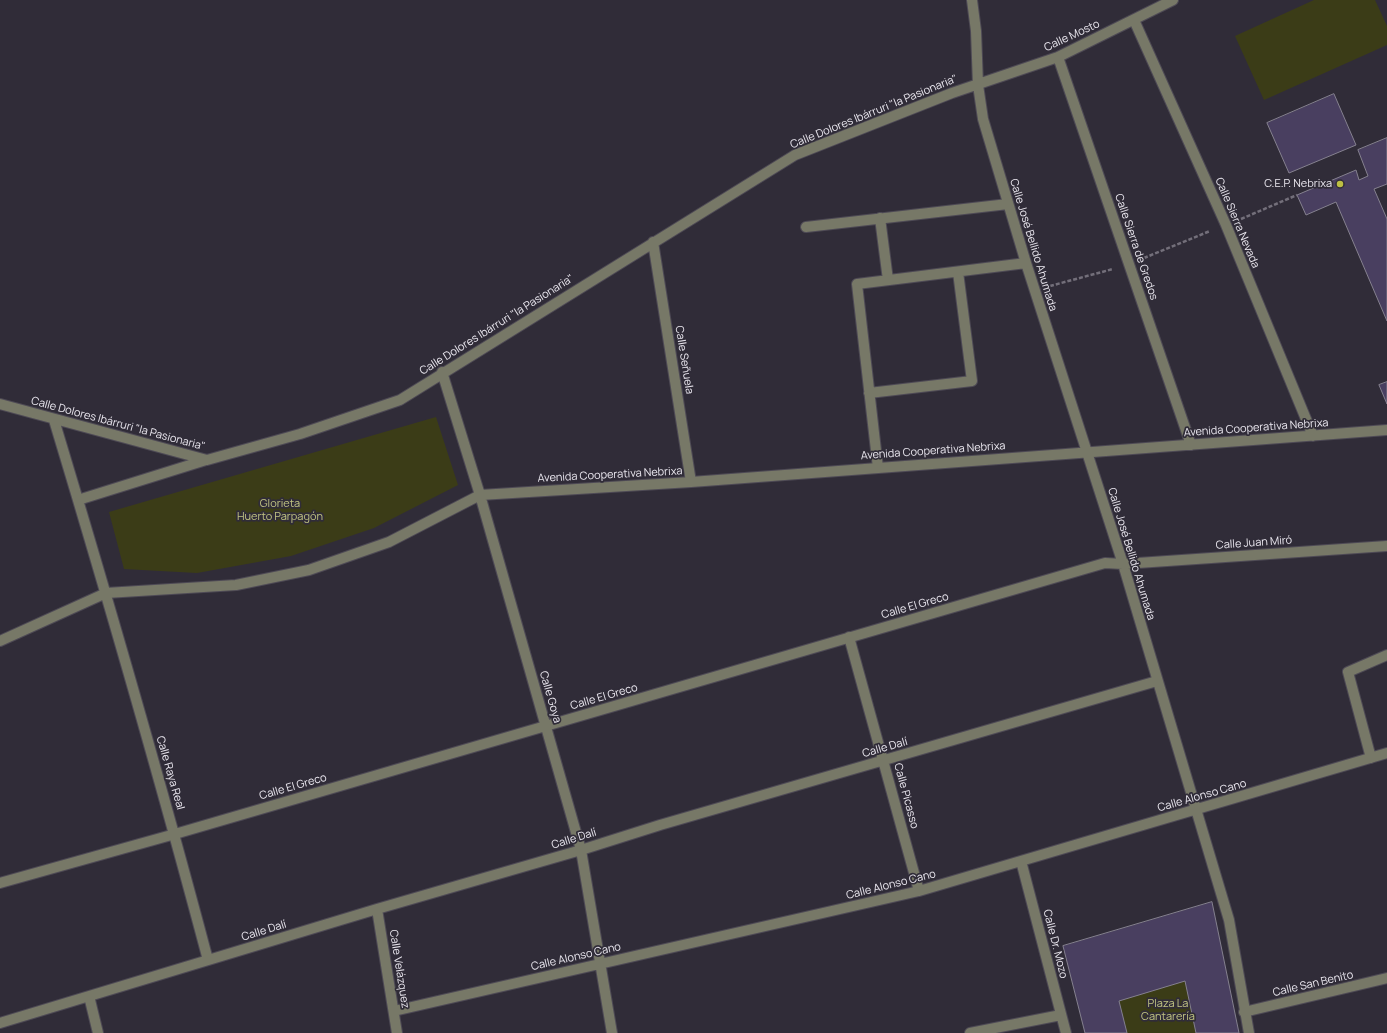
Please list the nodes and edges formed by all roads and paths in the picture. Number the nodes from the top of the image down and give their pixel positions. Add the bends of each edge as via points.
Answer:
1 (972, 0) edge
2 (1173, 0) edge
3 (1134, 20) junction
4 (1058, 57) junction
5 (978, 85) junction
6 (1298, 195) dead end
7 (1008, 204) junction
8 (880, 218) junction
9 (1226, 225) junction
10 (806, 227) dead end
11 (653, 242) junction
12 (1026, 263) junction
13 (958, 272) junction
14 (888, 280) junction
15 (442, 372) junction
16 (869, 392) junction
17 (0, 404) edge
18 (54, 420) junction
19 (1387, 430) edge
20 (1313, 436) junction
21 (1192, 445) junction
22 (1085, 452) junction
23 (207, 460) junction
24 (878, 468) junction
25 (691, 482) junction
26 (480, 494) junction
27 (78, 500) junction
28 (1387, 546) edge
29 (1123, 564) junction
30 (106, 593) junction
31 (849, 637) junction
32 (0, 641) edge
33 (1387, 655) edge
34 (1157, 681) junction
35 (546, 726) junction
36 (1387, 753) edge
37 (1371, 758) junction
38 (884, 761) junction
39 (1197, 810) junction
40 (175, 834) junction
41 (581, 850) junction
42 (1022, 861) junction
43 (0, 883) edge
44 (919, 892) junction
45 (377, 910) junction
46 (208, 960) junction
47 (602, 964) junction
48 (1387, 978) edge
49 (89, 996) junction
50 (394, 1011) junction
51 (1244, 1012) junction
52 (1061, 1015) junction
53 (0, 1023) edge
54 (98, 1033) edge
55 (397, 1033) edge
56 (612, 1033) edge
57 (970, 1033) edge
58 (1066, 1033) edge
59 (1249, 1033) edge

1 - 5 street, Calle José Bellido Ahumada
2 - 3 street, Calle Mosto
3 - 4 street, Calle Mosto
3 - 9 street, Calle Sierra Nevada
4 - 5 street, Calle Mosto
4 - 21 street, Calle Sierra de Gredos
5 - 7 street, Calle José Bellido Ahumada via 983,119
5 - 11 street, Calle Dolores Ibárruri "la Pasionaria" via 795,155
6 - 9 path
7 - 8 street
7 - 12 street, Calle José Bellido Ahumada
8 - 10 street
8 - 14 street
9 - 20 street, Calle Sierra Nevada
11 - 15 street, Calle Dolores Ibárruri "la Pasionaria"
11 - 25 street, Calle Señuela
12 - 13 street
12 - 22 street, Calle José Bellido Ahumada
13 - 14 street
13 - 16 street via 972,381
14 - 16 street via 856,284
15 - 23 street, Calle Dolores Ibárruri "la Pasionaria" via 400,400 300,434
15 - 26 street, Calle Goya
16 - 24 street
17 - 18 street, Calle Dolores Ibárruri "la Pasionaria"
18 - 23 street, Calle Dolores Ibárruri "la Pasionaria"
18 - 27 street
19 - 20 street, Avenida Cooperativa Nebrixa
20 - 21 street, Avenida Cooperativa Nebrixa
21 - 22 street, Avenida Cooperativa Nebrixa
22 - 24 street, Avenida Cooperativa Nebrixa
22 - 29 street, Calle José Bellido Ahumada
23 - 27 street
24 - 25 street, Avenida Cooperativa Nebrixa
25 - 26 street, Avenida Cooperativa Nebrixa
26 - 30 street via 390,542 309,570 236,585
26 - 35 street, Calle Goya
27 - 30 street
28 - 29 street, Calle Juan Miró
29 - 31 street, Calle El Greco via 1106,563
29 - 34 street, Calle José Bellido Ahumada
30 - 32 street
30 - 40 street, Calle Raya Real
31 - 35 street, Calle El Greco
31 - 38 street, Calle Picasso
33 - 37 street via 1348,672
34 - 38 street, Calle Dalí
34 - 39 street, Calle José Bellido Ahumada
35 - 40 street, Calle El Greco
35 - 41 street, Calle Goya
36 - 37 street, Calle Alonso Cano
37 - 39 street, Calle Alonso Cano
38 - 41 street, Calle Dalí
38 - 44 street, Calle Picasso
39 - 42 street, Calle Alonso Cano
39 - 51 street, Calle José Bellido Ahumada via 1229,920
40 - 43 street, Calle El Greco
40 - 46 street, Calle Raya Real
41 - 45 street, Calle Dalí
41 - 47 street, Calle Goya
42 - 44 street, Calle Alonso Cano
42 - 52 street, Calle Dr. Mozo
44 - 47 street, Calle Alonso Cano
45 - 46 street, Calle Dalí
45 - 50 street, Calle Velázquez
46 - 49 street, Calle Dalí
47 - 50 street, Calle Alonso Cano
47 - 56 street, Calle Goya
48 - 51 street, Calle San Benito
49 - 53 street, Calle Dalí
49 - 54 street
50 - 55 street, Calle Velázquez
51 - 59 street, Calle José Bellido Ahumada
52 - 57 street
52 - 58 street, Calle Dr. Mozo

